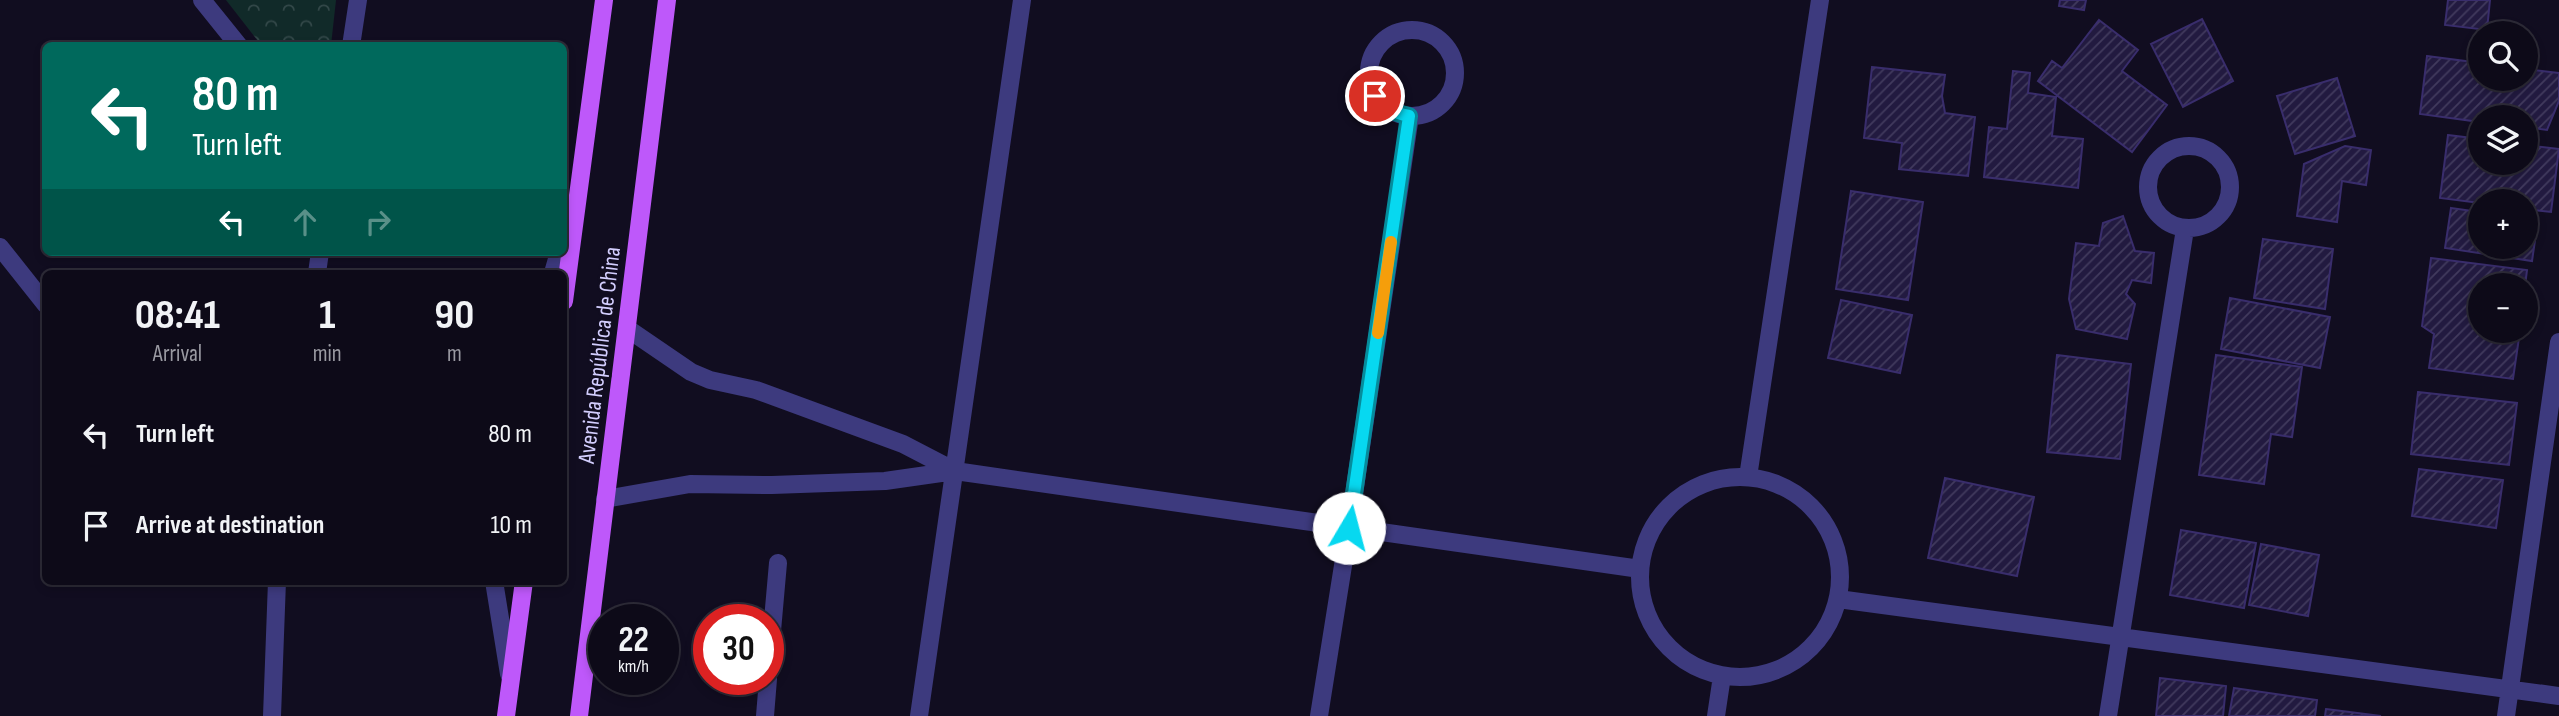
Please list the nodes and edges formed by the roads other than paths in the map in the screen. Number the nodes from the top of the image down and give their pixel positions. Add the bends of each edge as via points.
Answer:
1 (202, 0) edge
2 (358, 0) edge
3 (604, 0) edge
4 (667, 0) edge
5 (1022, 0) edge
6 (1820, 0) edge
7 (236, 42) edge
8 (352, 42) edge
9 (1409, 116) junction
10 (581, 179) junction
11 (567, 228) edge
12 (2185, 229) junction
13 (0, 247) edge
14 (567, 279) edge
15 (42, 299) edge
16 (628, 330) junction
17 (2559, 342) edge
18 (955, 471) junction
19 (1748, 477) junction
20 (605, 499) junction
21 (1349, 528) junction
22 (778, 563) dead end
23 (1640, 569) junction
24 (277, 585) edge
25 (495, 585) edge
26 (523, 585) edge
27 (1838, 598) junction
28 (774, 604) edge
29 (2119, 638) junction
30 (1722, 676) junction
31 (510, 681) junction
32 (2510, 689) junction
33 (767, 695) edge
34 (2559, 696) edge
35 (271, 716) edge
36 (506, 716) edge
37 (579, 716) edge
38 (765, 716) edge
39 (919, 716) edge
40 (1319, 716) edge
41 (1716, 716) edge
42 (2108, 716) edge
43 (2506, 716) edge

1 - 7 street
2 - 8 street
3 - 10 main road, Avenida República de China
4 - 16 main road, Avenida República de China
5 - 18 street
6 - 19 street
9 - 9 street via 1438,108 1454,83 1455,68 1443,42 1416,29 1389,36 1378,45 1368,70 1375,96 1396,114
9 - 21 street
10 - 11 street
10 - 14 main road, Avenida República de China
12 - 12 street via 2198,228 2220,215 2230,191 2225,166 2205,149 2192,146 2165,153 2148,177 2147,191 2159,216
12 - 29 street
13 - 15 street
16 - 18 street via 691,372 756,390 902,444
16 - 20 main road, Avenida República de China
17 - 32 street
18 - 20 street via 885,481 690,484
18 - 21 street
18 - 39 street
19 - 23 street via 1717,480 1688,491 1664,512 1647,538
19 - 27 street via 1779,484 1805,500 1825,523 1838,551 1842,581
20 - 37 main road, Avenida República de China
21 - 23 street
21 - 40 street
22 - 28 street
23 - 30 street via 1642,599 1653,629 1673,652 1699,669
24 - 35 street
25 - 31 street
26 - 31 main road
27 - 29 street
27 - 30 street via 1818,642 1793,663 1762,676
29 - 32 street
29 - 42 street
30 - 41 street
31 - 36 main road
32 - 34 street
32 - 43 street
33 - 38 street

